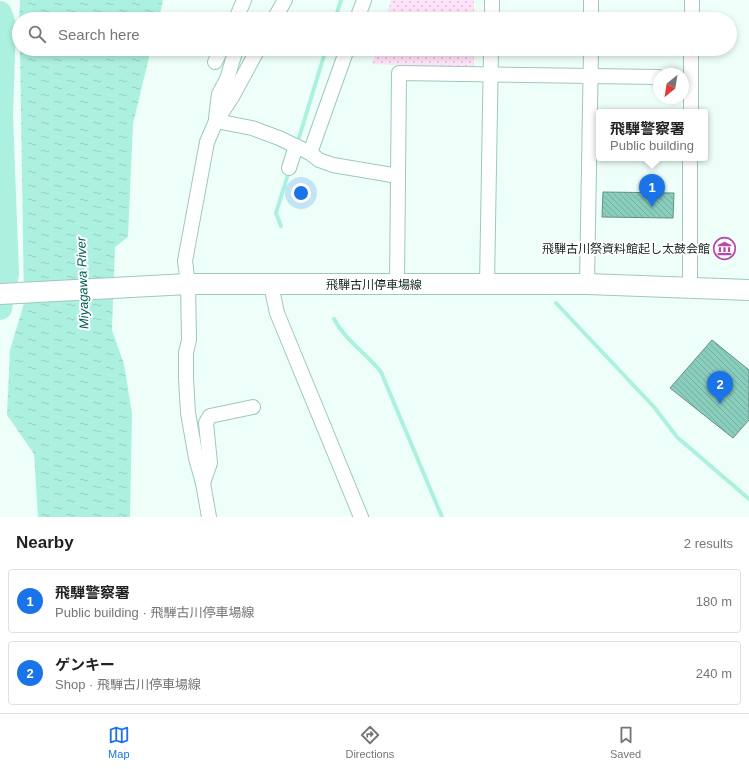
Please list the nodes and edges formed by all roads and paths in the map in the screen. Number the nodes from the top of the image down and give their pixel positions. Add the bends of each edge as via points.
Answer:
1 (244, 0) edge
2 (285, 0) edge
3 (364, 0) edge
4 (492, 0) edge
5 (591, 0) edge
6 (692, 0) edge
7 (239, 12) edge
8 (244, 12) edge
9 (278, 12) edge
10 (360, 12) edge
11 (492, 12) edge
12 (591, 12) edge
13 (692, 12) edge
14 (234, 56) edge
15 (254, 56) edge
16 (345, 56) edge
17 (492, 56) edge
18 (591, 56) edge
19 (690, 56) edge
20 (688, 68) edge
21 (491, 75) junction
22 (591, 76) junction
23 (653, 77) edge
24 (689, 95) edge
25 (691, 109) edge
26 (216, 120) junction
27 (296, 146) junction
28 (310, 153) junction
29 (690, 161) edge
30 (289, 168) dead end
31 (398, 176) junction
32 (183, 284) junction
33 (397, 284) junction
34 (587, 284) junction
35 (271, 285) junction
36 (488, 285) junction
37 (690, 288) junction
38 (749, 290) edge
39 (0, 294) edge
40 (254, 407) dead end
41 (203, 482) junction
42 (209, 517) edge
43 (361, 517) edge

1 - 7 street
1 - 8 street
2 - 9 street
3 - 10 street
4 - 11 street
5 - 12 street
6 - 13 street
14 - 26 street via 219,94
15 - 26 street
16 - 28 street
17 - 21 street
18 - 22 street
19 - 20 street
21 - 22 street
21 - 31 street via 399,73
21 - 36 street
22 - 23 street
22 - 34 street
24 - 25 street
26 - 27 street via 252,128
26 - 32 street via 207,142 186,248
27 - 28 street
27 - 30 street
28 - 31 street via 319,160 333,165
29 - 37 street
31 - 33 street
32 - 35 main road, 飛騨古川停車場線
32 - 39 main road, 飛騨古川停車場線
32 - 41 street via 189,340 186,353 188,413
33 - 35 main road, 飛騨古川停車場線
33 - 36 main road, 飛騨古川停車場線
34 - 36 main road, 飛騨古川停車場線
34 - 37 main road, 飛騨古川停車場線
35 - 43 street via 277,313
37 - 38 main road, 飛騨古川停車場線
40 - 41 street via 210,416 206,422 210,463
41 - 42 street

